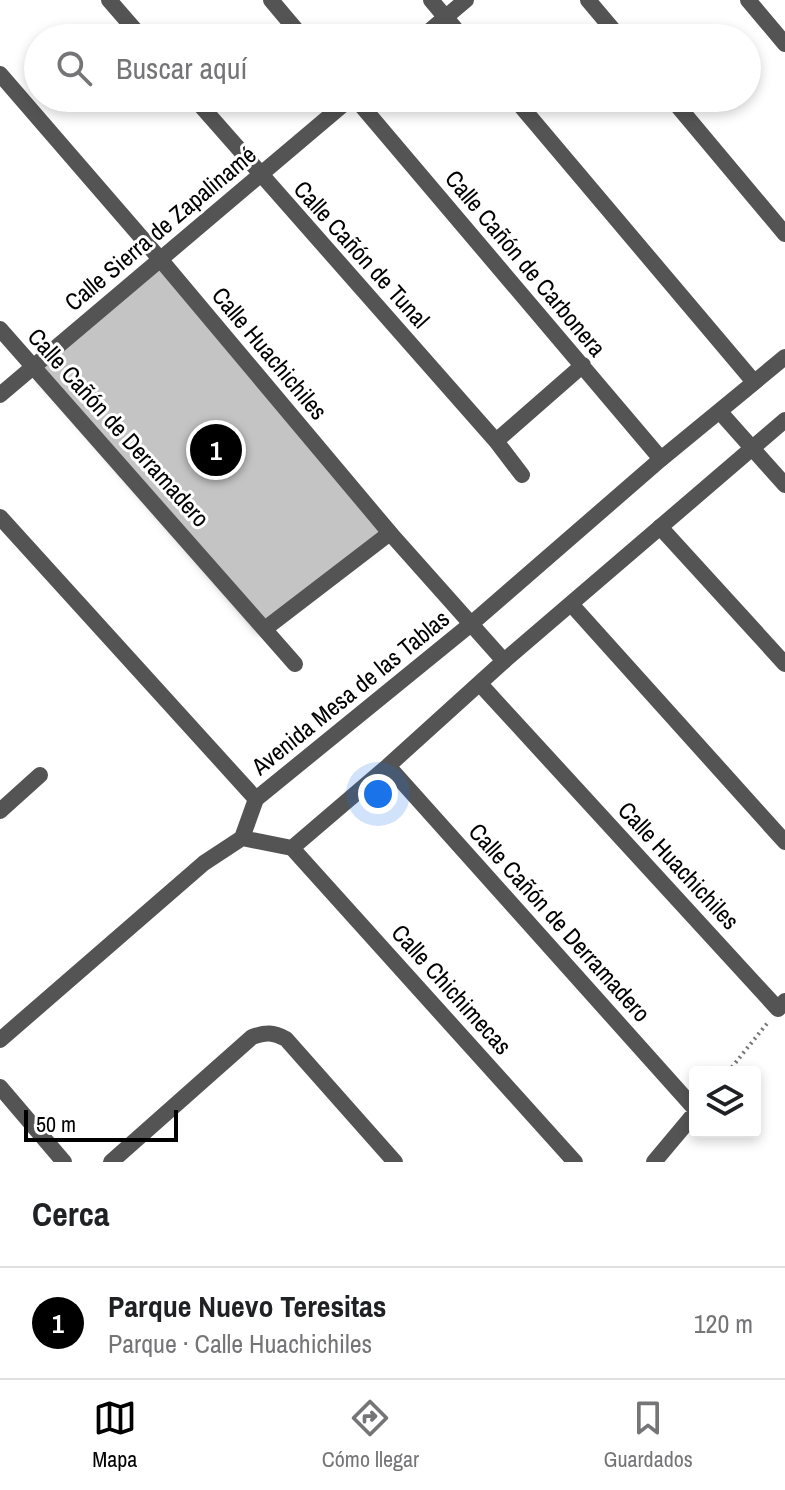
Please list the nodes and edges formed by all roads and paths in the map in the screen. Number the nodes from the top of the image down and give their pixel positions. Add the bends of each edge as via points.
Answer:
1 (109, 0) edge
2 (271, 0) edge
3 (431, 0) edge
4 (466, 0) edge
5 (588, 0) edge
6 (748, 0) edge
7 (445, 17) junction
8 (130, 24) edge
9 (291, 24) edge
10 (437, 24) edge
11 (451, 24) edge
12 (608, 24) edge
13 (785, 44) edge
14 (0, 74) edge
15 (24, 102) edge
16 (33, 112) edge
17 (206, 112) edge
18 (336, 112) edge
19 (365, 112) edge
20 (526, 112) edge
21 (683, 112) edge
22 (260, 175) junction
23 (785, 234) edge
24 (160, 259) junction
25 (0, 329) edge
26 (785, 357) edge
27 (583, 365) junction
28 (32, 366) junction
29 (754, 382) junction
30 (0, 395) edge
31 (720, 412) junction
32 (785, 420) edge
33 (496, 441) junction
34 (752, 448) junction
35 (661, 459) junction
36 (522, 475) dead end
37 (785, 485) edge
38 (0, 517) edge
39 (660, 527) junction
40 (390, 533) junction
41 (571, 604) junction
42 (471, 624) junction
43 (266, 628) junction
44 (504, 661) junction
45 (295, 664) dead end
46 (785, 664) edge
47 (480, 684) junction
48 (388, 766) junction
49 (40, 775) dead end
50 (256, 799) junction
51 (0, 811) edge
52 (242, 838) junction
53 (785, 842) edge
54 (292, 848) junction
55 (782, 1005) edge
56 (0, 1040) edge
57 (733, 1066) edge
58 (0, 1087) edge
59 (689, 1104) edge
60 (689, 1118) edge
61 (64, 1162) edge
62 (111, 1162) edge
63 (395, 1162) edge
64 (575, 1162) edge
65 (654, 1162) edge

1 - 8 street
2 - 9 street
3 - 7 street
4 - 7 street
5 - 12 street
6 - 13 street
7 - 10 street
7 - 11 street
14 - 15 street, Calle Huachichiles
16 - 24 street, Calle Huachichiles
17 - 22 street, Calle Cañón de Tunal
18 - 22 street, Calle Sierra de Zapalinamé
19 - 27 street, Calle Cañón de Carbonera
20 - 29 street
21 - 23 street
22 - 24 street, Calle Sierra de Zapalinamé
22 - 33 street, Calle Cañón de Tunal
24 - 28 street, Calle Sierra de Zapalinamé
24 - 40 street, Calle Huachichiles
25 - 28 street, Calle Cañón de Derramadero
26 - 29 street, Avenida Mesa de las Tablas
27 - 33 street
27 - 35 street, Calle Cañón de Carbonera
28 - 30 street, Calle Sierra de Zapalinamé
28 - 43 street, Calle Cañón de Derramadero
29 - 31 street, Avenida Mesa de las Tablas
31 - 34 street
31 - 35 street, Avenida Mesa de las Tablas
32 - 34 street
33 - 36 street, Calle Cañón de Tunal
34 - 37 street
34 - 39 street
35 - 42 street, Avenida Mesa de las Tablas
38 - 50 street
39 - 41 street
39 - 46 street
40 - 42 street, Calle Huachichiles
40 - 43 street
41 - 44 street
41 - 53 street
42 - 44 street, Calle Huachichiles
42 - 50 street, Avenida Mesa de las Tablas
43 - 45 street, Calle Cañón de Derramadero
44 - 47 street
47 - 48 street
47 - 55 street, Calle Huachichiles
48 - 54 street
48 - 59 street, Calle Cañón de Derramadero
49 - 51 street
50 - 52 street, Avenida Mesa de las Tablas
52 - 54 street
52 - 56 street via 204,863
54 - 64 street, Calle Chichimecas
55 - 57 path
58 - 61 street
60 - 65 street
62 - 63 street via 252,1037 275,1033

